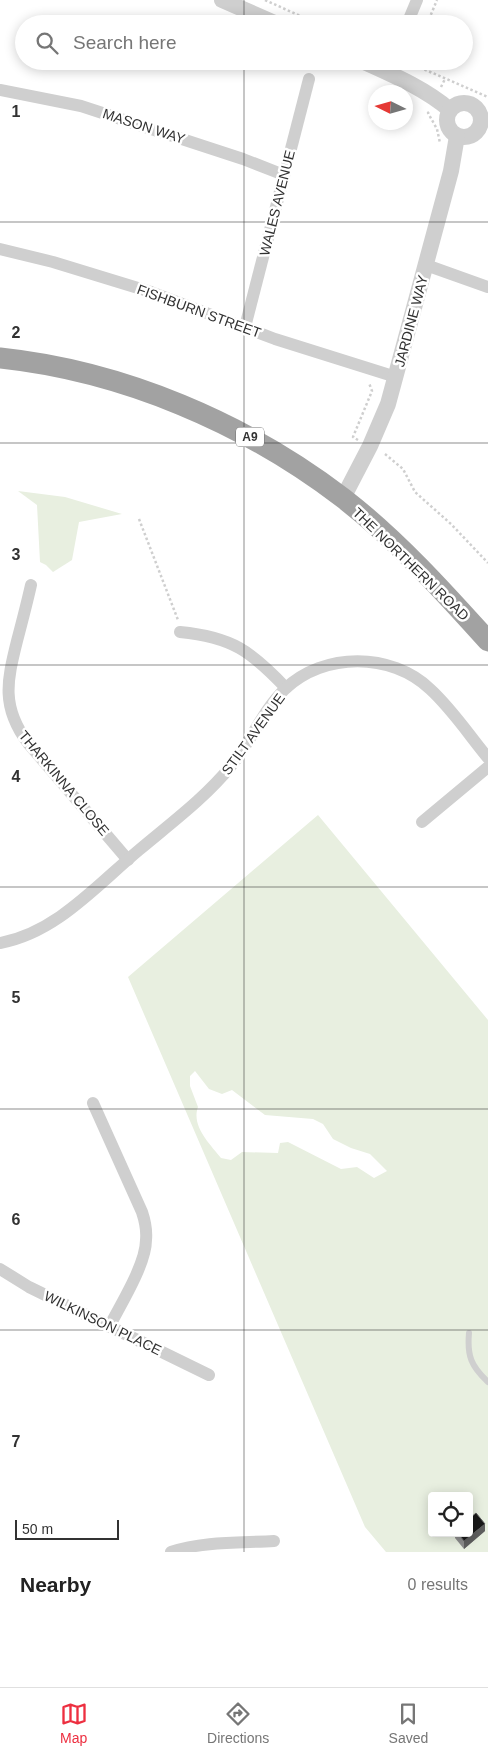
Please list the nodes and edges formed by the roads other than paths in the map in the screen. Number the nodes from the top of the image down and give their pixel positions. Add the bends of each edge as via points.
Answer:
1 (222, 0) edge
2 (417, 0) edge
3 (242, 4) edge
4 (261, 15) edge
5 (411, 15) edge
6 (394, 70) edge
7 (309, 79) dead end
8 (0, 90) edge
9 (450, 110) junction
10 (485, 122) edge
11 (457, 136) junction
12 (284, 175) junction
13 (0, 249) edge
14 (426, 265) junction
15 (488, 287) edge
16 (245, 327) junction
17 (0, 358) edge
18 (396, 377) junction
19 (343, 498) junction
20 (31, 585) dead end
21 (180, 632) road end
22 (488, 641) edge
23 (286, 688) junction
24 (488, 758) edge
25 (488, 767) edge
26 (422, 822) dead end
27 (128, 860) junction
28 (0, 943) edge
29 (94, 1103) dead end
30 (0, 1269) edge
31 (109, 1327) junction
32 (469, 1333) dead end
33 (208, 1375) dead end
34 (488, 1382) edge
35 (274, 1541) dead end
36 (198, 1549) edge
37 (171, 1552) edge

1 - 3 street
2 - 5 street
3 - 4 street
6 - 9 street
7 - 12 street, WALES AVENUE
8 - 12 street, MASON WAY via 81,106
9 - 10 street via 459,103 471,104 480,111
9 - 11 street via 449,130
10 - 11 street via 473,135
11 - 14 street, JARDINE WAY
12 - 16 street, WALES AVENUE
13 - 16 street, FISHBURN STREET via 118,282
14 - 15 street
14 - 18 street, JARDINE WAY
16 - 18 street, FISHBURN STREET
17 - 19 highway, THE NORTHERN ROAD / A9 via 77,372 171,401 262,444
18 - 19 street, JARDINE WAY via 370,446
19 - 22 highway, THE NORTHERN ROAD / A9 via 402,551
20 - 27 street, THARKINNA CLOSE via 8,680 12,716 28,743
21 - 23 street via 218,638 236,646 264,665
23 - 24 street, STILT AVENUE via 316,670 344,662 367,662 394,668 430,688
23 - 27 street, STILT AVENUE via 215,786
25 - 26 street
27 - 28 street, STILT AVENUE via 59,918 27,936
29 - 31 street via 142,1212 146,1231 141,1262
30 - 31 street, WILKINSON PLACE
31 - 33 street, WILKINSON PLACE
32 - 34 lane via 470,1361
35 - 36 street
36 - 37 street

